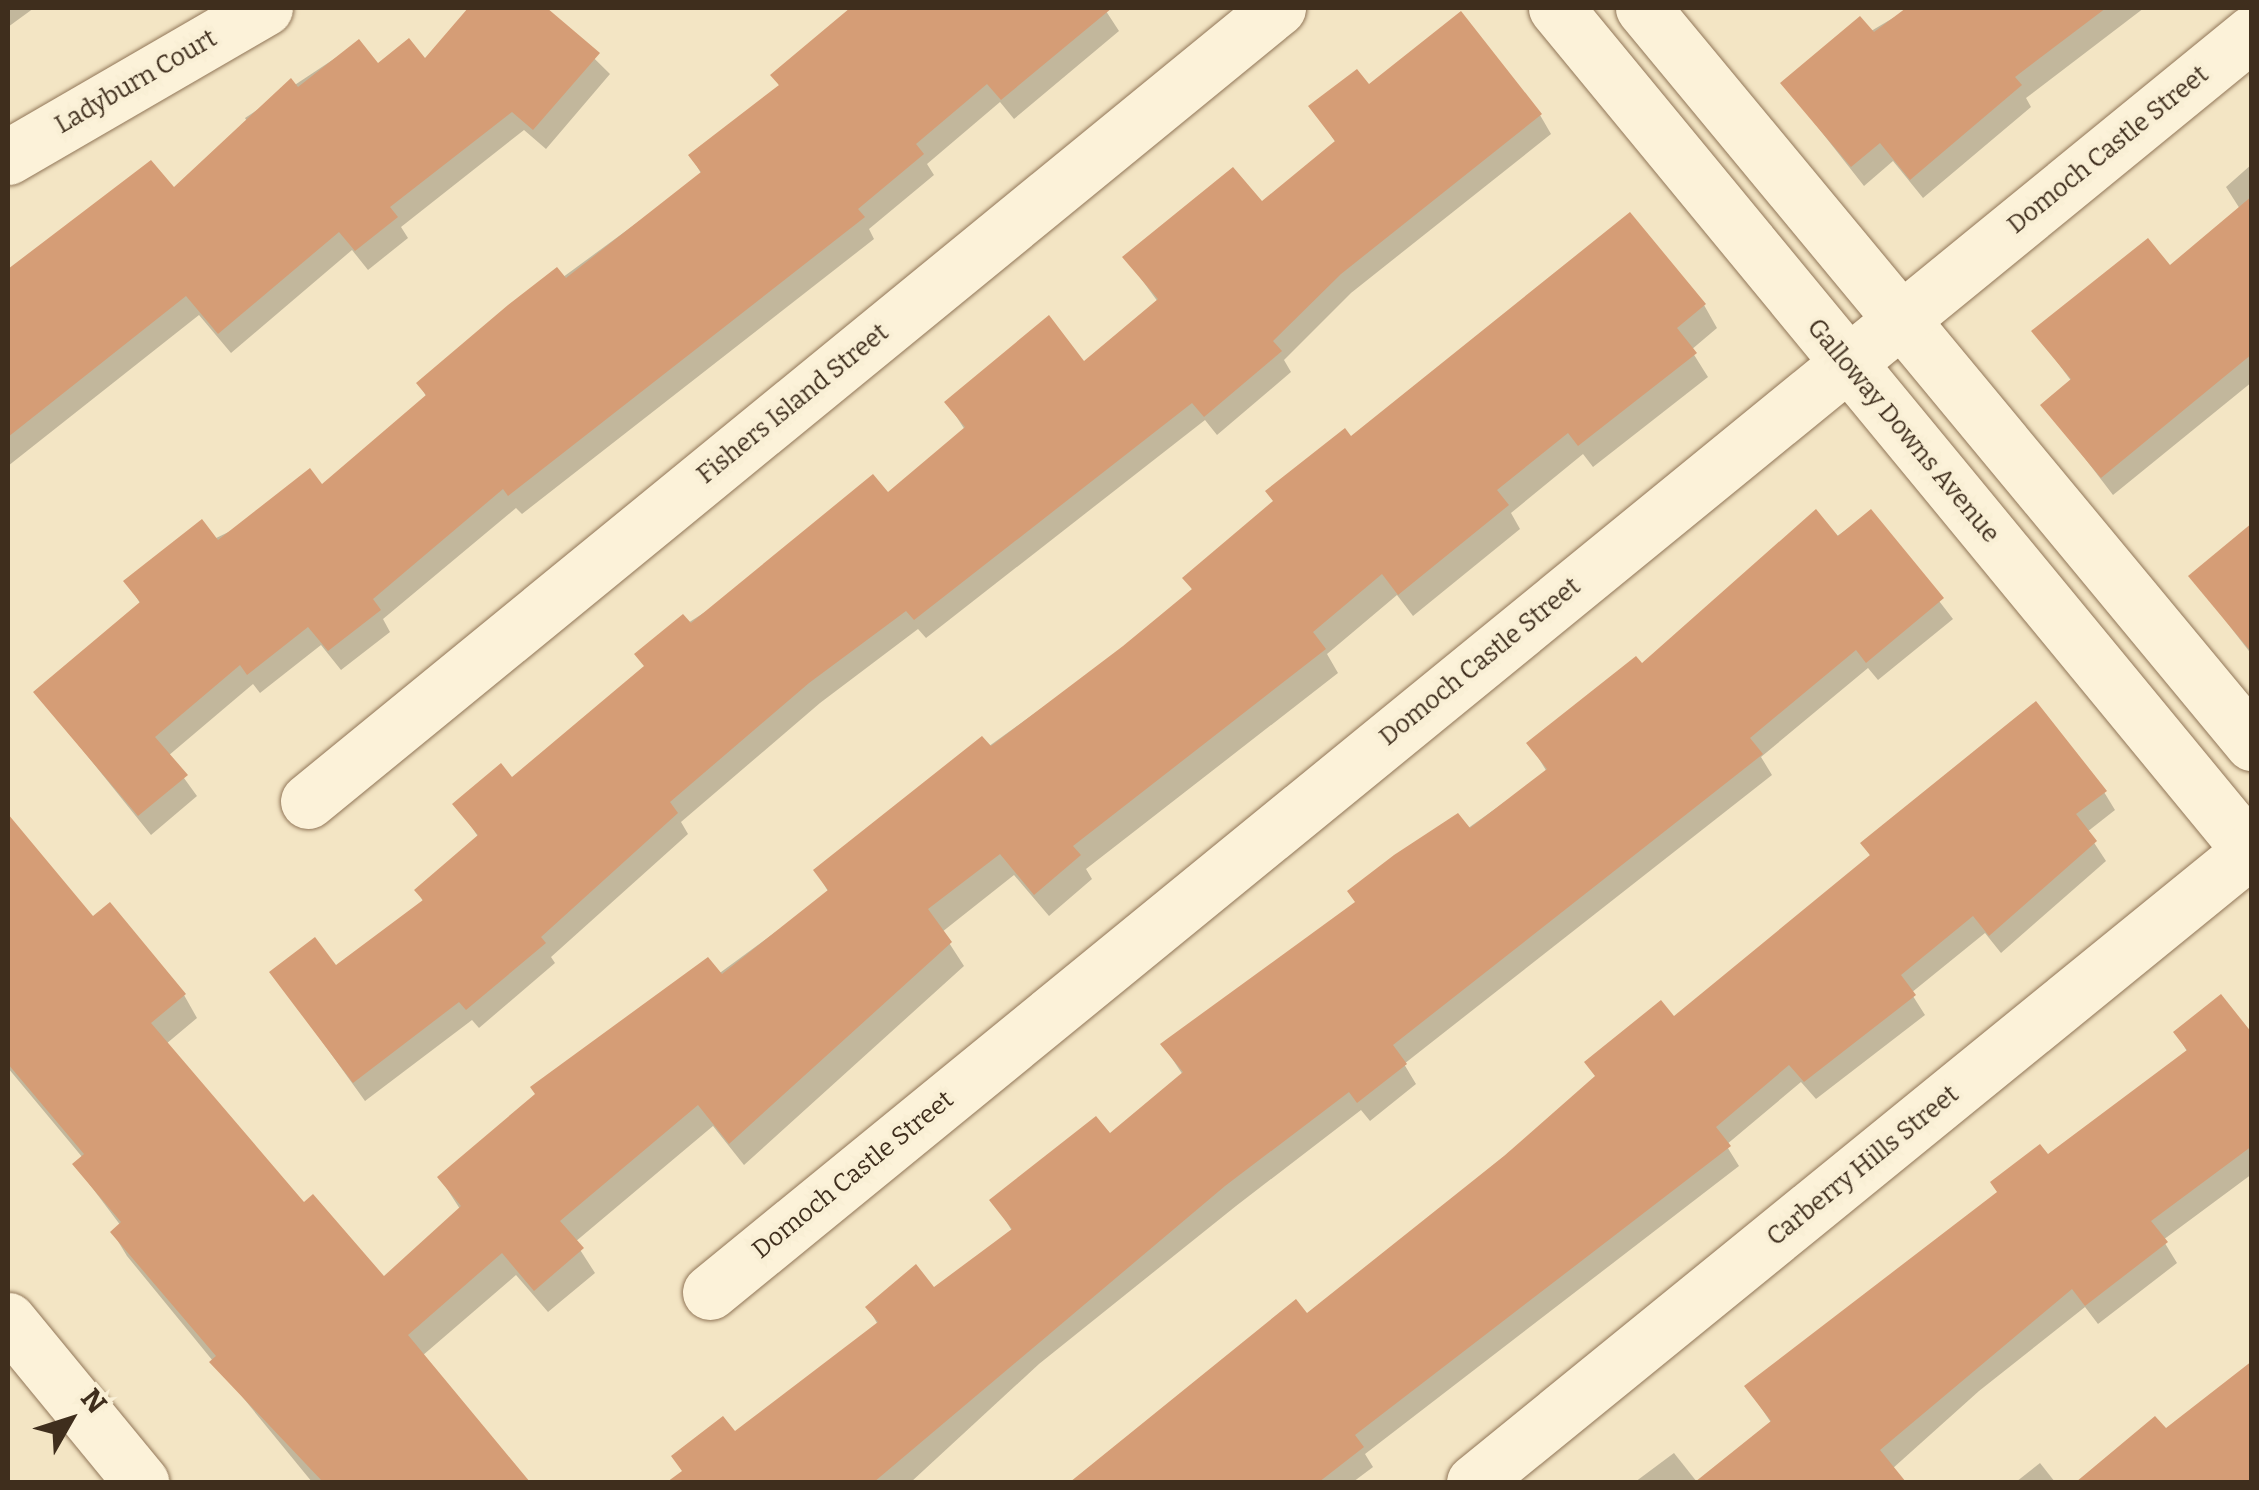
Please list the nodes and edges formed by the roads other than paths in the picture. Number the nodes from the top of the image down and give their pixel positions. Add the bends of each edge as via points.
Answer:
1 (265, 8) edge
2 (1278, 8) edge
3 (1556, 8) edge
4 (1643, 8) edge
5 (2252, 33) edge
6 (8, 157) edge
7 (1899, 319) junction
8 (1845, 362) junction
9 (2252, 743) edge
10 (308, 801) dead end
11 (2251, 851) edge
12 (710, 1292) dead end
13 (8, 1320) edge
14 (142, 1482) edge
15 (1474, 1482) edge

1 - 6 street, Ladyburn Court
2 - 10 street, Fishers Island Street
3 - 8 street, Galloway Downs Avenue
4 - 7 street
5 - 7 street, Domoch Castle Street
7 - 8 street, Domoch Castle Street
7 - 9 street
8 - 11 street, Galloway Downs Avenue
8 - 12 street, Domoch Castle Street
11 - 15 street, Carberry Hills Street
13 - 14 street

